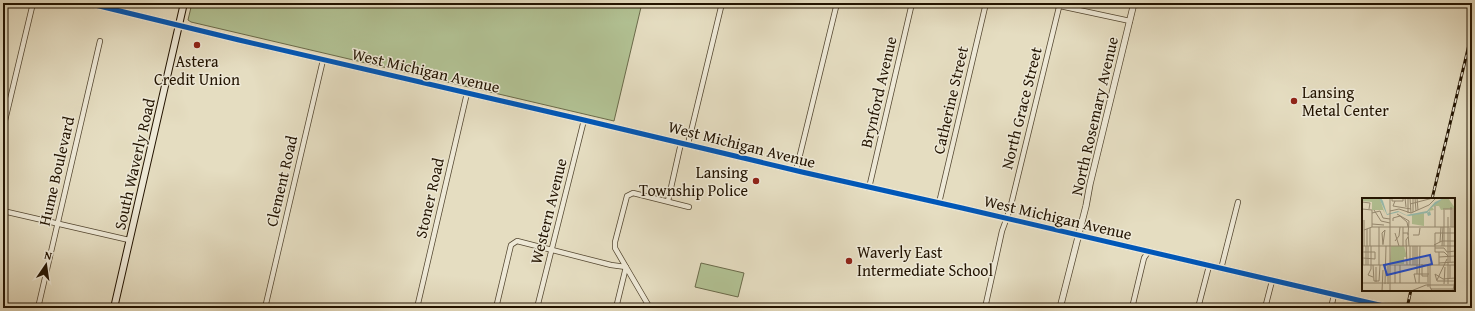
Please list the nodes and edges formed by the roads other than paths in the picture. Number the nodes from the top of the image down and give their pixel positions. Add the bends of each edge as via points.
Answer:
1 (33, 3) edge
2 (87, 3) edge
3 (184, 3) edge
4 (722, 3) edge
5 (836, 3) edge
6 (912, 3) edge
7 (986, 3) edge
8 (1046, 3) edge
9 (1134, 3) edge
10 (1060, 5) edge
11 (1130, 22) junction
12 (179, 26) junction
13 (100, 41) dead end
14 (323, 60) junction
15 (468, 93) junction
16 (584, 120) junction
17 (3, 129) edge
18 (681, 143) junction
19 (688, 144) junction
20 (796, 171) junction
21 (869, 188) junction
22 (668, 201) junction
23 (1238, 202) dead end
24 (939, 203) junction
25 (689, 206) dead end
26 (3, 211) edge
27 (1006, 219) junction
28 (57, 223) junction
29 (1078, 235) junction
30 (129, 240) junction
31 (552, 250) junction
32 (1148, 252) junction
33 (1209, 266) junction
34 (626, 267) junction
35 (1221, 269) junction
36 (1272, 281) junction
37 (1334, 295) junction
38 (38, 308) edge
39 (114, 308) edge
40 (265, 308) edge
41 (417, 308) edge
42 (496, 308) edge
43 (537, 308) edge
44 (616, 308) edge
45 (650, 308) edge
46 (984, 308) edge
47 (1060, 308) edge
48 (1132, 308) edge
49 (1198, 308) edge
50 (1265, 308) edge
51 (1331, 308) edge
52 (1392, 308) edge

1 - 17 street
2 - 12 street, West Michigan Avenue
3 - 12 main road, South Waverly Road
4 - 19 street
5 - 20 street
6 - 21 street, Brynford Avenue
7 - 24 street, Catherine Street
8 - 10 street
9 - 11 street, North Rosemary Avenue
10 - 11 street
10 - 27 street, North Grace Street
11 - 29 street, North Rosemary Avenue
12 - 14 street, West Michigan Avenue
12 - 30 main road, South Waverly Road
13 - 28 street, Hume Boulevard
14 - 15 street, West Michigan Avenue
14 - 40 street, Clement Road
15 - 16 street, West Michigan Avenue
15 - 41 street, Stoner Road
16 - 18 street, West Michigan Avenue
16 - 31 street, Western Avenue
18 - 19 street, West Michigan Avenue
18 - 22 street
19 - 20 street, West Michigan Avenue
20 - 21 street, West Michigan Avenue
21 - 24 street, West Michigan Avenue
22 - 25 street
22 - 34 street via 633,193 627,196 615,248
23 - 35 street
24 - 27 street, West Michigan Avenue
26 - 28 street
27 - 29 street, West Michigan Avenue
27 - 46 street, North Grace Street
28 - 30 street
28 - 38 street, Hume Boulevard
29 - 32 street, West Michigan Avenue
29 - 47 street, North Rosemary Avenue
30 - 39 main road, South Waverly Road
31 - 34 street
31 - 42 street via 517,242 511,245
31 - 43 street, Western Avenue
32 - 33 street, West Michigan Avenue
32 - 48 street via 1144,258
33 - 35 street, West Michigan Avenue
33 - 49 street
34 - 44 street
34 - 45 street
35 - 36 street, West Michigan Avenue
36 - 37 street, West Michigan Avenue
36 - 50 street
37 - 51 street
37 - 52 street, West Michigan Avenue

